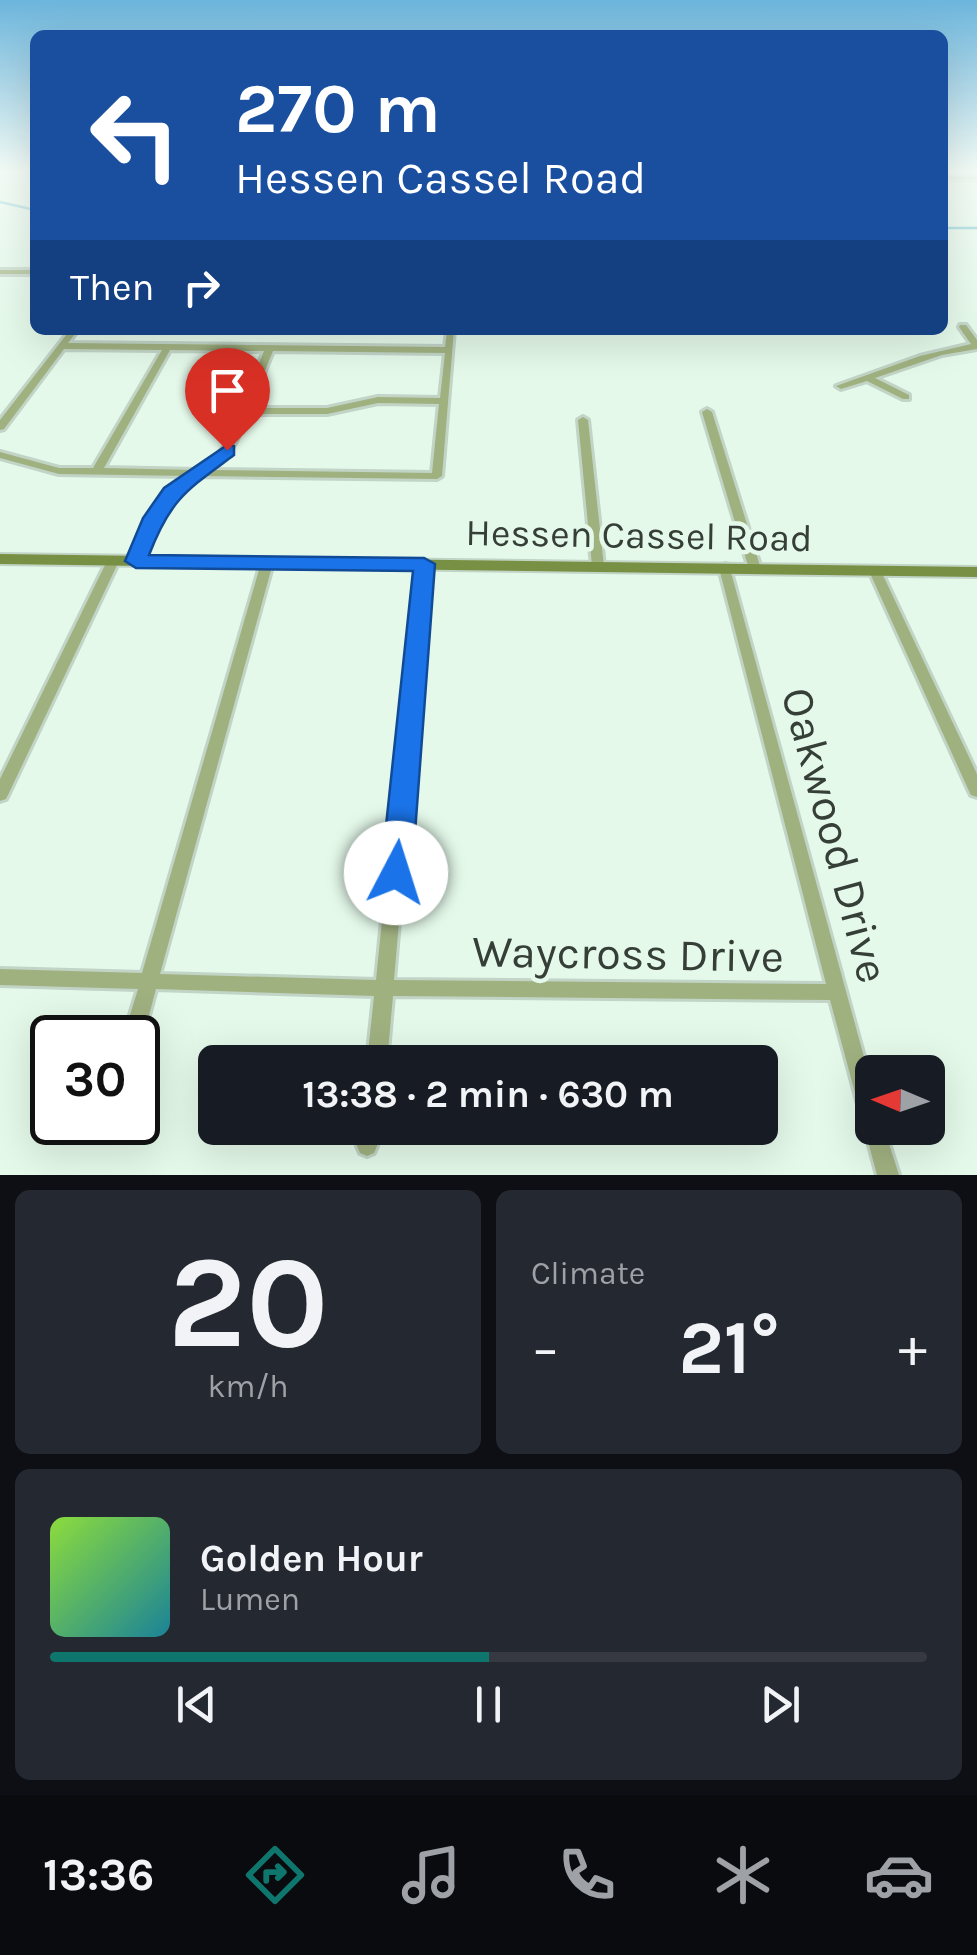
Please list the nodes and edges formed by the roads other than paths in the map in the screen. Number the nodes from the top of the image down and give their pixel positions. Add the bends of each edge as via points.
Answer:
1 (0, 272) edge
2 (30, 272) edge
3 (963, 328) dead end
4 (70, 335) edge
5 (451, 335) edge
6 (61, 346) junction
7 (977, 346) edge
8 (168, 348) junction
9 (269, 348) junction
10 (449, 350) junction
11 (869, 379) junction
12 (842, 386) dead end
13 (906, 397) dead end
14 (445, 401) junction
15 (244, 411) junction
16 (708, 412) dead end
17 (583, 420) dead end
18 (0, 427) edge
19 (0, 455) edge
20 (97, 471) junction
21 (200, 473) junction
22 (0, 559) edge
23 (112, 560) junction
24 (136, 561) junction
25 (268, 563) junction
26 (424, 564) junction
27 (598, 566) junction
28 (725, 568) junction
29 (755, 569) junction
30 (875, 570) junction
31 (977, 572) edge
32 (977, 791) edge
33 (0, 795) edge
34 (0, 976) edge
35 (150, 980) junction
36 (386, 988) junction
37 (836, 992) junction
38 (140, 1015) edge
39 (379, 1045) edge
40 (855, 1060) edge
41 (879, 1145) edge
42 (888, 1175) edge

1 - 2 street
3 - 7 street
4 - 6 street
5 - 10 street
6 - 8 street
6 - 18 street
7 - 11 street via 925,354
8 - 9 street
8 - 20 street
9 - 10 street
9 - 15 street
10 - 14 street
11 - 12 street
11 - 13 street
14 - 15 street
14 - 21 street via 437,476
15 - 21 street via 227,450
16 - 29 street
17 - 27 street
19 - 20 street via 44,468
20 - 21 street
21 - 24 street via 172,492 153,518
22 - 23 main road, Hessen Cassel Road
23 - 24 main road, Hessen Cassel Road
23 - 33 street
24 - 25 main road, Hessen Cassel Road
25 - 26 main road, Hessen Cassel Road
25 - 35 street
26 - 27 main road, Hessen Cassel Road
26 - 36 street
27 - 28 main road, Hessen Cassel Road
28 - 29 main road, Hessen Cassel Road
28 - 37 street, Oakwood Drive
29 - 30 main road, Hessen Cassel Road
30 - 31 main road, Hessen Cassel Road
30 - 32 street
34 - 35 street, Waycross Drive
35 - 36 street, Waycross Drive
35 - 38 street
36 - 37 street, Waycross Drive
36 - 39 street
37 - 40 street, Oakwood Drive
41 - 42 street, Oakwood Drive

